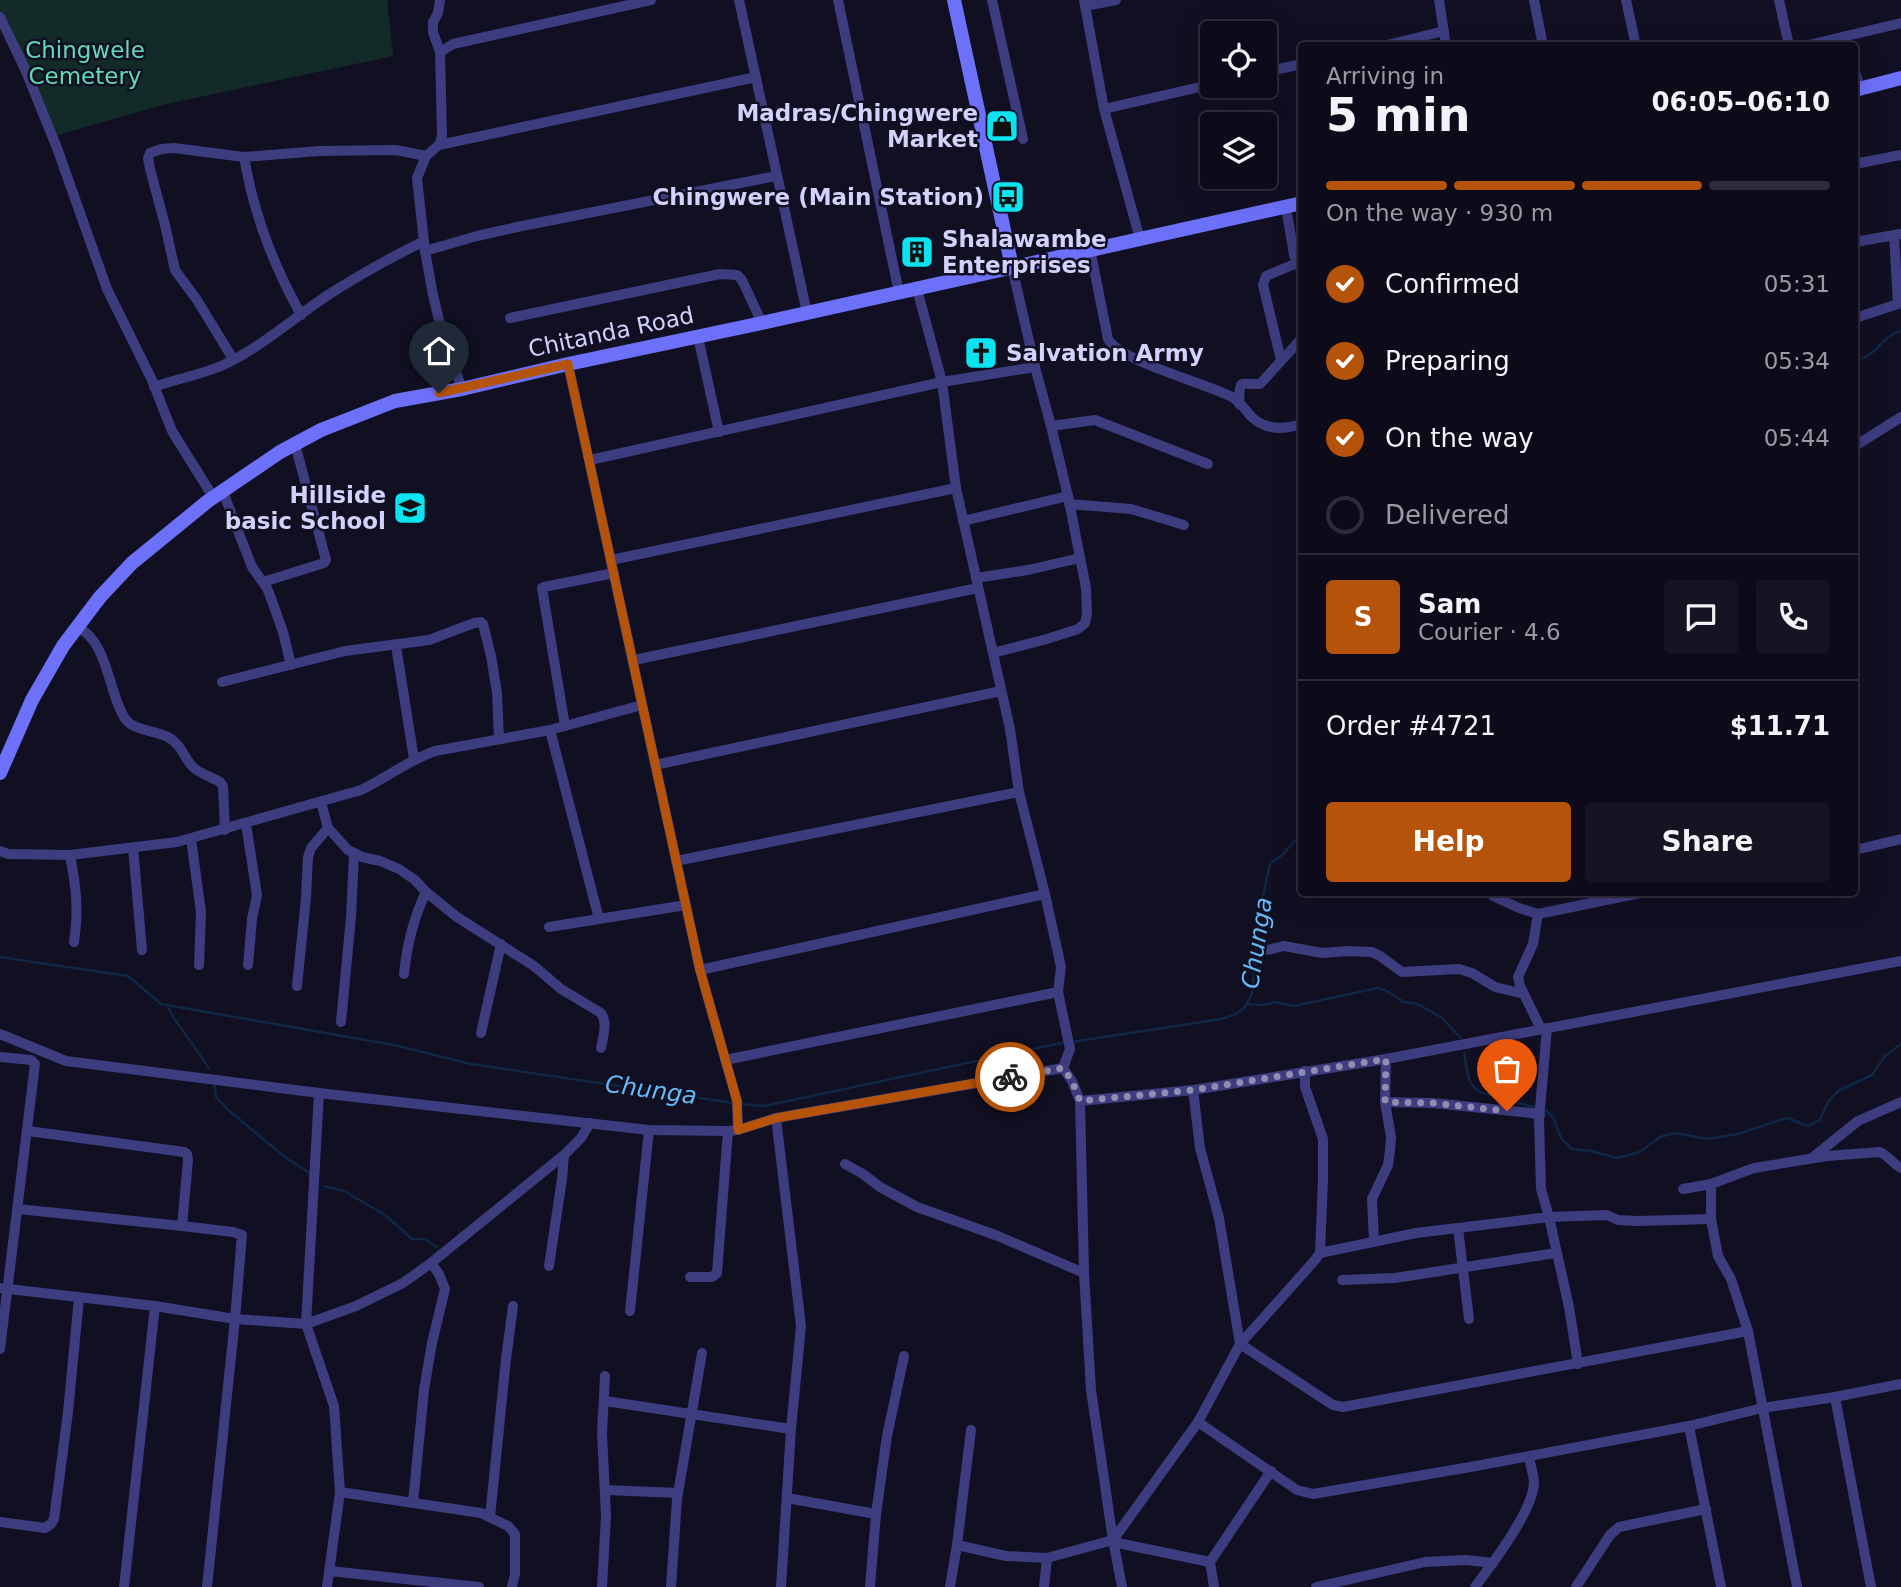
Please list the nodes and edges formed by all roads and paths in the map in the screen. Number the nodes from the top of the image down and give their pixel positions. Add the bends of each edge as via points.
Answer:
1 (440, 0) edge
2 (651, 0) edge
3 (739, 0) edge
4 (838, 0) edge
5 (954, 0) edge
6 (992, 0) edge
7 (1116, 0) edge
8 (1439, 0) edge
9 (1534, 0) edge
10 (1626, 0) edge
11 (1779, 0) edge
12 (1084, 3) edge
13 (0, 17) edge
14 (1901, 23) edge
15 (1444, 32) junction
16 (1845, 41) edge
17 (1400, 42) edge
18 (1446, 42) edge
19 (1542, 42) edge
20 (1635, 42) edge
21 (1788, 42) edge
22 (440, 51) junction
23 (1298, 65) edge
24 (1277, 69) edge
25 (756, 77) junction
26 (1901, 78) edge
27 (1200, 87) edge
28 (1858, 89) edge
29 (1104, 109) junction
30 (1023, 139) dead end
31 (439, 145) junction
32 (1901, 155) edge
33 (426, 156) junction
34 (244, 157) junction
35 (1858, 163) edge
36 (776, 176) junction
37 (1298, 204) edge
38 (1286, 207) junction
39 (1897, 234) edge
40 (1140, 239) junction
41 (1858, 241) edge
42 (425, 246) junction
43 (1090, 249) junction
44 (1298, 263) edge
45 (1012, 267) junction
46 (1298, 268) edge
47 (917, 289) junction
48 (899, 293) junction
49 (807, 313) junction
50 (301, 315) junction
51 (1858, 317) edge
52 (510, 318) dead end
53 (762, 323) junction
54 (698, 337) junction
55 (1298, 342) edge
56 (233, 359) junction
57 (1281, 360) junction
58 (568, 364) junction
59 (1035, 367) junction
60 (942, 382) junction
61 (155, 387) junction
62 (461, 389) junction
63 (1239, 404) junction
64 (1901, 417) edge
65 (1298, 425) edge
66 (1051, 426) junction
67 (719, 432) junction
68 (295, 444) junction
69 (1858, 444) edge
70 (590, 460) junction
71 (1208, 464) dead end
72 (956, 488) junction
73 (216, 492) junction
74 (1068, 500) junction
75 (963, 521) junction
76 (1184, 524) dead end
77 (1080, 558) junction
78 (611, 560) junction
79 (614, 573) junction
80 (262, 582) junction
81 (977, 583) junction
82 (77, 627) junction
83 (396, 646) junction
84 (993, 653) junction
85 (634, 660) junction
86 (291, 665) junction
87 (222, 682) dead end
88 (1001, 691) junction
89 (642, 705) junction
90 (565, 726) junction
91 (550, 730) junction
92 (499, 739) junction
93 (414, 759) junction
94 (655, 765) junction
95 (0, 773) edge
96 (1019, 792) junction
97 (321, 802) junction
98 (246, 824) junction
99 (328, 828) junction
100 (225, 830) junction
101 (191, 839) junction
102 (1901, 839) edge
103 (133, 848) junction
104 (1858, 849) edge
105 (0, 851) edge
106 (354, 854) junction
107 (70, 855) junction
108 (676, 861) junction
109 (426, 892) junction
110 (1045, 894) junction
111 (1493, 896) edge
112 (1626, 896) edge
113 (686, 905) junction
114 (1538, 914) junction
115 (599, 919) junction
116 (549, 927) dead end
117 (74, 942) dead end
118 (501, 944) junction
119 (142, 950) dead end
120 (1267, 950) dead end
121 (1901, 961) edge
122 (199, 965) dead end
123 (248, 965) dead end
124 (700, 970) junction
125 (404, 974) dead end
126 (297, 986) dead end
127 (1058, 992) junction
128 (1524, 994) junction
129 (341, 1022) dead end
130 (1544, 1029) junction
131 (481, 1033) dead end
132 (0, 1034) edge
133 (601, 1048) dead end
134 (0, 1057) edge
135 (1386, 1059) junction
136 (725, 1060) junction
137 (1063, 1068) junction
138 (1306, 1071) junction
139 (1193, 1090) junction
140 (319, 1093) junction
141 (1080, 1101) junction
142 (1385, 1102) junction
143 (1901, 1102) edge
144 (1540, 1115) junction
145 (776, 1118) junction
146 (590, 1123) junction
147 (649, 1130) junction
148 (28, 1131) junction
149 (733, 1131) junction
150 (564, 1155) junction
151 (1811, 1159) junction
152 (845, 1164) dead end
153 (1901, 1168) edge
154 (1711, 1184) junction
155 (1683, 1189) dead end
156 (18, 1209) junction
157 (1549, 1217) junction
158 (1711, 1219) junction
159 (182, 1226) junction
160 (1458, 1228) junction
161 (1374, 1242) junction
162 (1320, 1253) junction
163 (1556, 1253) junction
164 (431, 1263) junction
165 (550, 1266) dead end
166 (1462, 1269) junction
167 (1084, 1273) junction
168 (690, 1277) dead end
169 (1342, 1280) dead end
170 (3, 1289) edge
171 (79, 1298) junction
172 (155, 1306) junction
173 (513, 1306) dead end
174 (630, 1311) dead end
175 (236, 1319) junction
176 (1469, 1319) dead end
177 (306, 1324) junction
178 (1748, 1331) junction
179 (1240, 1344) junction
180 (0, 1349) edge
181 (702, 1353) dead end
182 (904, 1356) dead end
183 (1578, 1364) junction
184 (606, 1376) dead end
185 (1901, 1384) edge
186 (1835, 1397) junction
187 (605, 1401) junction
188 (1762, 1408) junction
189 (692, 1414) junction
190 (1198, 1422) junction
191 (1689, 1426) junction
192 (790, 1429) junction
193 (971, 1430) dead end
194 (1529, 1456) junction
195 (1271, 1471) junction
196 (606, 1490) junction
197 (340, 1492) junction
198 (678, 1493) junction
199 (787, 1498) junction
200 (413, 1502) junction
201 (1706, 1509) junction
202 (876, 1514) junction
203 (490, 1517) junction
204 (0, 1522) edge
205 (1113, 1541) junction
206 (957, 1545) junction
207 (1047, 1558) junction
208 (1210, 1562) junction
209 (1493, 1563) junction
210 (330, 1571) junction
211 (124, 1587) edge
212 (206, 1587) edge
213 (327, 1587) edge
214 (480, 1587) edge
215 (512, 1587) edge
216 (602, 1587) edge
217 (671, 1587) edge
218 (781, 1587) edge
219 (870, 1587) edge
220 (950, 1587) edge
221 (1044, 1587) edge
222 (1122, 1587) edge
223 (1214, 1587) edge
224 (1316, 1587) edge
225 (1475, 1587) edge
226 (1576, 1587) edge
227 (1721, 1587) edge
228 (1797, 1587) edge
229 (1871, 1587) edge

1 - 22 street via 433,22
2 - 22 street via 453,44
3 - 25 street
4 - 48 street
5 - 45 street
6 - 30 street
7 - 12 street
8 - 15 street
9 - 19 street
10 - 20 street
11 - 21 street
12 - 29 street
13 - 61 street via 57,148 107,289
14 - 16 street
15 - 17 street
15 - 18 street
22 - 31 street via 443,127
23 - 24 street
25 - 31 street
25 - 36 street
26 - 28 street
27 - 29 street
29 - 40 street
31 - 33 street
32 - 35 street
33 - 34 street via 396,150
33 - 42 street via 417,178
34 - 50 street via 255,212
34 - 56 street via 174,148 150,153 148,158 175,270
36 - 42 street
36 - 49 street
37 - 38 street, Chitanda Road
38 - 40 street, Chitanda Road
38 - 44 street
39 - 41 street
39 - 51 street via 1898,304
40 - 43 street, Chitanda Road
42 - 50 street via 396,254
42 - 62 street via 442,333
43 - 45 street, Chitanda Road
43 - 63 street via 1111,344
45 - 47 street, Chitanda Road
45 - 59 street
46 - 57 street via 1266,276 1263,285
47 - 48 street, Chitanda Road
47 - 60 street
48 - 49 street, Chitanda Road
49 - 53 street, Chitanda Road
50 - 56 street
52 - 53 street via 720,274 737,275 742,280
53 - 54 street, Chitanda Road
54 - 58 street, Chitanda Road
54 - 67 street
55 - 57 street
56 - 61 street
57 - 63 street via 1260,384 1242,383
58 - 62 street, Chitanda Road
58 - 70 street
59 - 60 street
59 - 66 street
60 - 67 street
60 - 72 street
61 - 73 street via 172,430
62 - 68 street, Chitanda Road via 395,401
63 - 65 street via 1265,425
64 - 69 street
66 - 71 street via 1095,420
66 - 74 street
67 - 70 street
68 - 73 street, Chitanda Road
68 - 80 street via 326,560
70 - 78 street
72 - 75 street
72 - 78 street
73 - 80 street
73 - 82 street, Chitanda Road via 132,563
74 - 75 street
74 - 76 street via 1131,509
74 - 77 street
75 - 81 street
77 - 81 street
77 - 84 street via 1086,587 1085,623
78 - 79 street
79 - 85 street
79 - 90 street via 542,588
80 - 86 street via 270,594
81 - 84 street
81 - 85 street
82 - 95 street, Chitanda Road via 32,700
82 - 100 street via 97,649 127,722 171,739 192,766 223,786
83 - 86 street via 345,651
83 - 92 street via 481,622 494,670
83 - 93 street
84 - 88 street
85 - 89 street
86 - 87 street
88 - 94 street
88 - 96 street
89 - 90 street
89 - 94 street
90 - 91 street
91 - 92 street
91 - 115 street
92 - 93 street
93 - 97 street via 361,790
94 - 108 street
96 - 108 street
96 - 110 street
97 - 98 street
97 - 99 street
98 - 100 street
98 - 123 street via 257,894
99 - 106 street
99 - 126 street via 308,857
100 - 101 street
101 - 103 street
101 - 122 street via 201,912
102 - 104 street
103 - 107 street
103 - 119 street
105 - 107 street
106 - 109 street via 400,869
106 - 129 street
107 - 117 street via 77,901
108 - 113 street
109 - 118 street
109 - 125 street via 411,926
110 - 124 street
110 - 127 street via 1061,967
111 - 114 street
112 - 114 street
113 - 115 street
113 - 124 street
114 - 128 street via 1533,944 1518,977
115 - 116 street
118 - 131 street
118 - 133 street via 601,1013 605,1026
120 - 128 street via 1284,946 1322,953 1372,953 1402,972 1459,970
121 - 130 street
124 - 136 street
127 - 136 street
127 - 137 street via 1070,1049
128 - 130 street
130 - 135 street
130 - 144 street
132 - 140 street via 66,1061
134 - 148 street via 35,1064
135 - 138 street
135 - 142 street
136 - 149 street via 737,1105
137 - 141 street
137 - 145 street
138 - 139 street
138 - 162 street via 1305,1087 1322,1139
139 - 141 street
139 - 179 street via 1200,1148 1219,1218
140 - 146 street
140 - 177 street
141 - 167 street
142 - 144 street
142 - 161 street via 1390,1150 1373,1199
143 - 151 street via 1858,1121
144 - 157 street via 1541,1189
145 - 149 street
145 - 192 street via 801,1326
146 - 147 street
146 - 150 street
147 - 149 street
147 - 174 street
148 - 156 street
148 - 159 street via 184,1152 188,1160
149 - 168 street via 717,1273 712,1278
150 - 164 street
150 - 165 street
151 - 153 street via 1880,1152
151 - 154 street via 1754,1168
152 - 167 street via 917,1207
154 - 155 street
154 - 158 street
156 - 159 street
156 - 170 street
157 - 158 street
157 - 160 street
157 - 163 street
158 - 178 street via 1718,1256 1731,1279
159 - 175 street via 242,1236
160 - 161 street
160 - 166 street
161 - 162 street
162 - 179 street
163 - 166 street
163 - 183 street
164 - 177 street via 382,1294
164 - 200 street via 445,1289 424,1390
166 - 169 street
166 - 176 street
167 - 205 street via 1091,1390
170 - 171 street
170 - 180 street
171 - 172 street
171 - 204 street via 54,1519 45,1528
172 - 175 street
172 - 211 street
173 - 203 street
175 - 177 street
175 - 212 street
177 - 197 street via 334,1406
178 - 183 street
178 - 188 street
179 - 183 street via 1322,1399 1343,1407
179 - 190 street
181 - 189 street
182 - 202 street
184 - 187 street
185 - 186 street
186 - 188 street
186 - 229 street
187 - 189 street
187 - 196 street
188 - 191 street
188 - 228 street
189 - 192 street
189 - 198 street
190 - 195 street
190 - 205 street
191 - 194 street
191 - 201 street
192 - 199 street
193 - 206 street
194 - 195 street via 1313,1494 1297,1490
194 - 209 street via 1534,1483 1530,1500
195 - 208 street
196 - 198 street
196 - 216 street
197 - 200 street
197 - 210 street
198 - 217 street
199 - 202 street
199 - 218 street
200 - 203 street
201 - 226 street via 1619,1527
201 - 227 street
202 - 219 street
203 - 215 street via 515,1534
205 - 207 street
205 - 208 street
205 - 222 street
206 - 207 street via 1006,1556
206 - 220 street
207 - 221 street
208 - 223 street
209 - 224 street via 1425,1562
209 - 225 street
210 - 213 street
210 - 214 street

